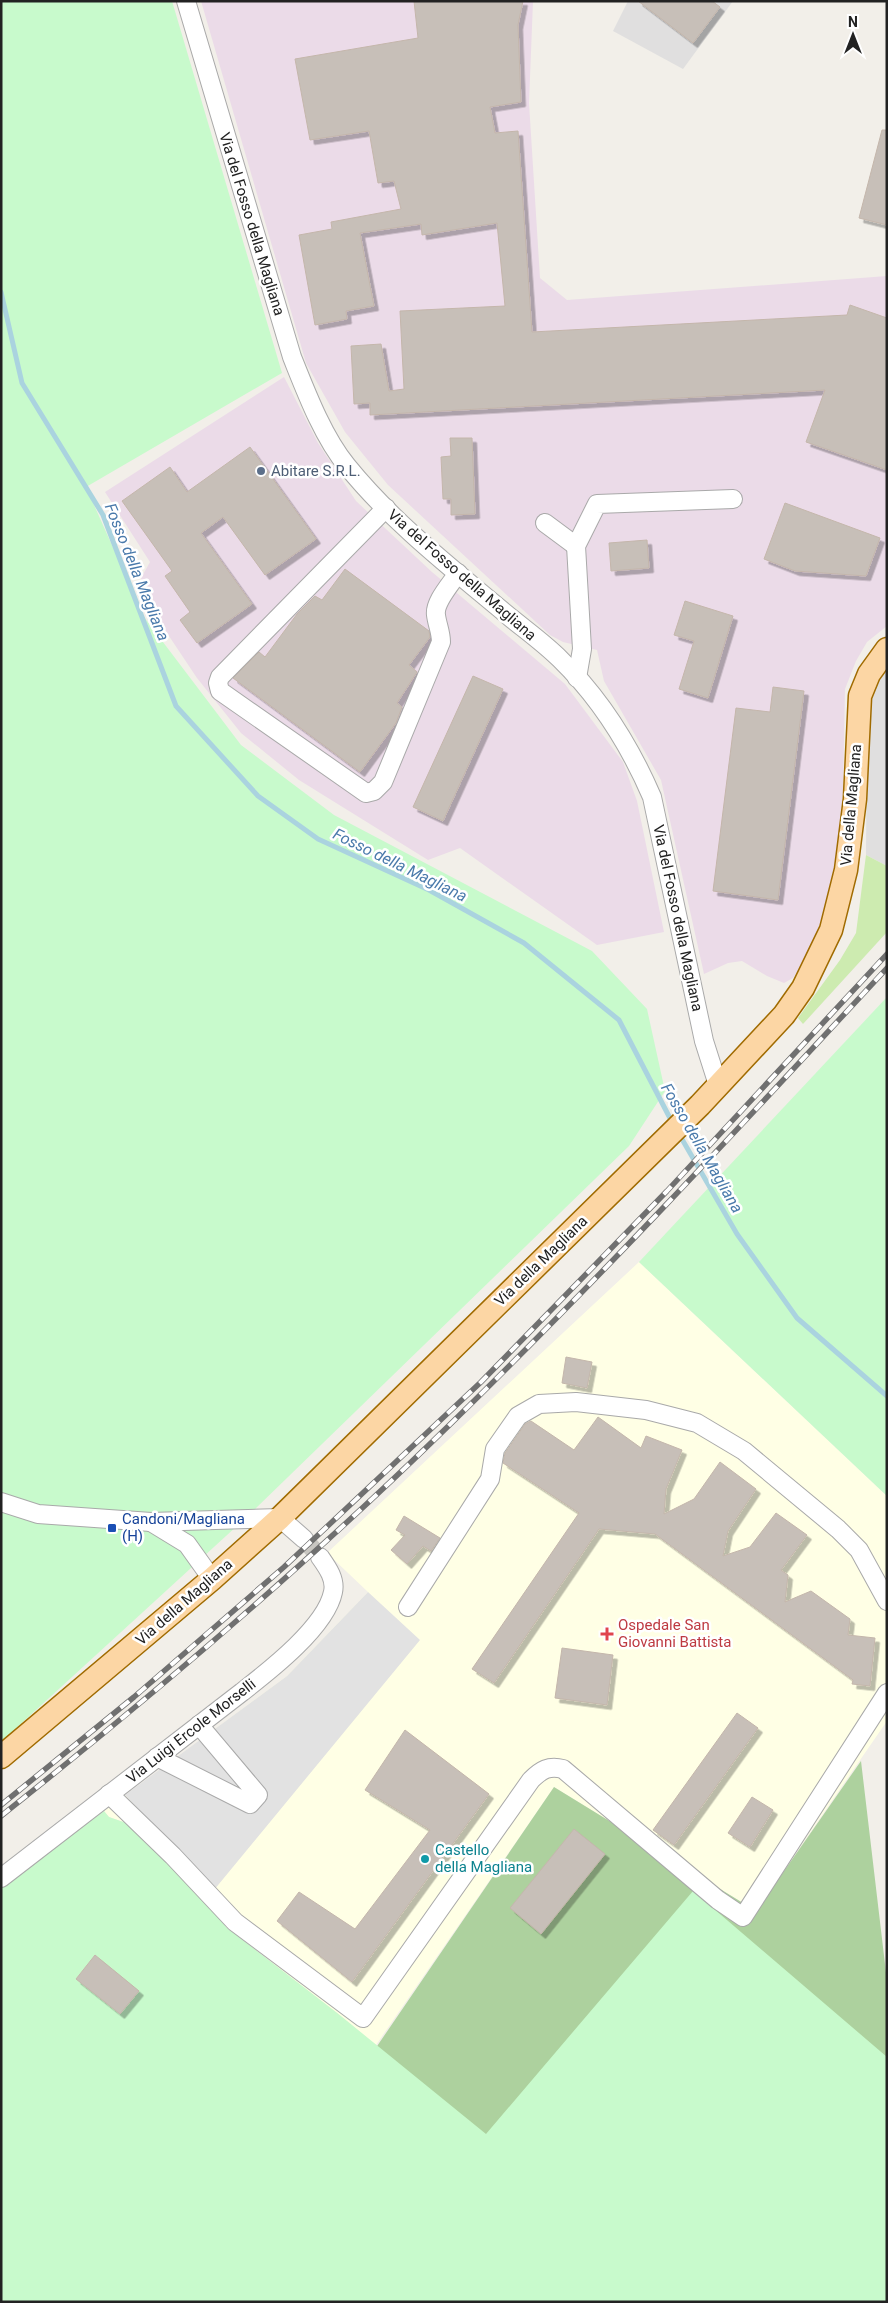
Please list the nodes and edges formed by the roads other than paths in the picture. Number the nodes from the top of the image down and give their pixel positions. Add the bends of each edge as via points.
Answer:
1 (186, 1) edge
2 (733, 499) dead end
3 (386, 508) junction
4 (545, 523) dead end
5 (576, 546) junction
6 (458, 573) junction
7 (887, 650) edge
8 (577, 678) junction
9 (718, 1085) junction
10 (1, 1502) edge
11 (280, 1518) junction
12 (151, 1522) junction
13 (304, 1539) tunnel mouth
14 (320, 1557) tunnel mouth
15 (212, 1580) junction
16 (887, 1601) edge
17 (408, 1607) dead end
18 (887, 1693) edge
19 (198, 1725) junction
20 (1, 1757) edge
21 (157, 1757) junction
22 (109, 1794) junction
23 (1, 1878) edge

1 - 3 street, Via del Fosso della Magliana via 292,358 314,410 345,464
2 - 5 street via 597,504
3 - 6 street, Via del Fosso della Magliana
3 - 6 street via 220,677 220,691 366,793 374,791 382,782 441,642 436,606
4 - 5 street
5 - 8 street via 582,649
6 - 8 street, Via del Fosso della Magliana via 560,659
7 - 9 main road, Via della Magliana via 869,674 860,696 850,843 829,936 804,988 784,1015
8 - 9 street, Via del Fosso della Magliana via 619,730 652,798 704,1041
9 - 11 main road, Via della Magliana
10 - 12 street via 38,1514
11 - 12 street
11 - 13 street
11 - 15 main road, Via della Magliana
12 - 15 street via 188,1544
14 - 19 street, Via Luigi Ercole Morselli via 329,1569 334,1591 313,1628 277,1664
15 - 20 main road, Via della Magliana
16 - 17 street via 860,1550 744,1451 697,1423 646,1410 576,1402 540,1404 518,1416 495,1449 490,1479
18 - 22 street via 743,1917 718,1900 563,1769 552,1766 543,1770 532,1780 364,2018 235,1922
19 - 21 street, Via Luigi Ercole Morselli
19 - 21 street via 258,1795 250,1804
21 - 22 street, Via Luigi Ercole Morselli
22 - 23 street, Via Luigi Ercole Morselli

